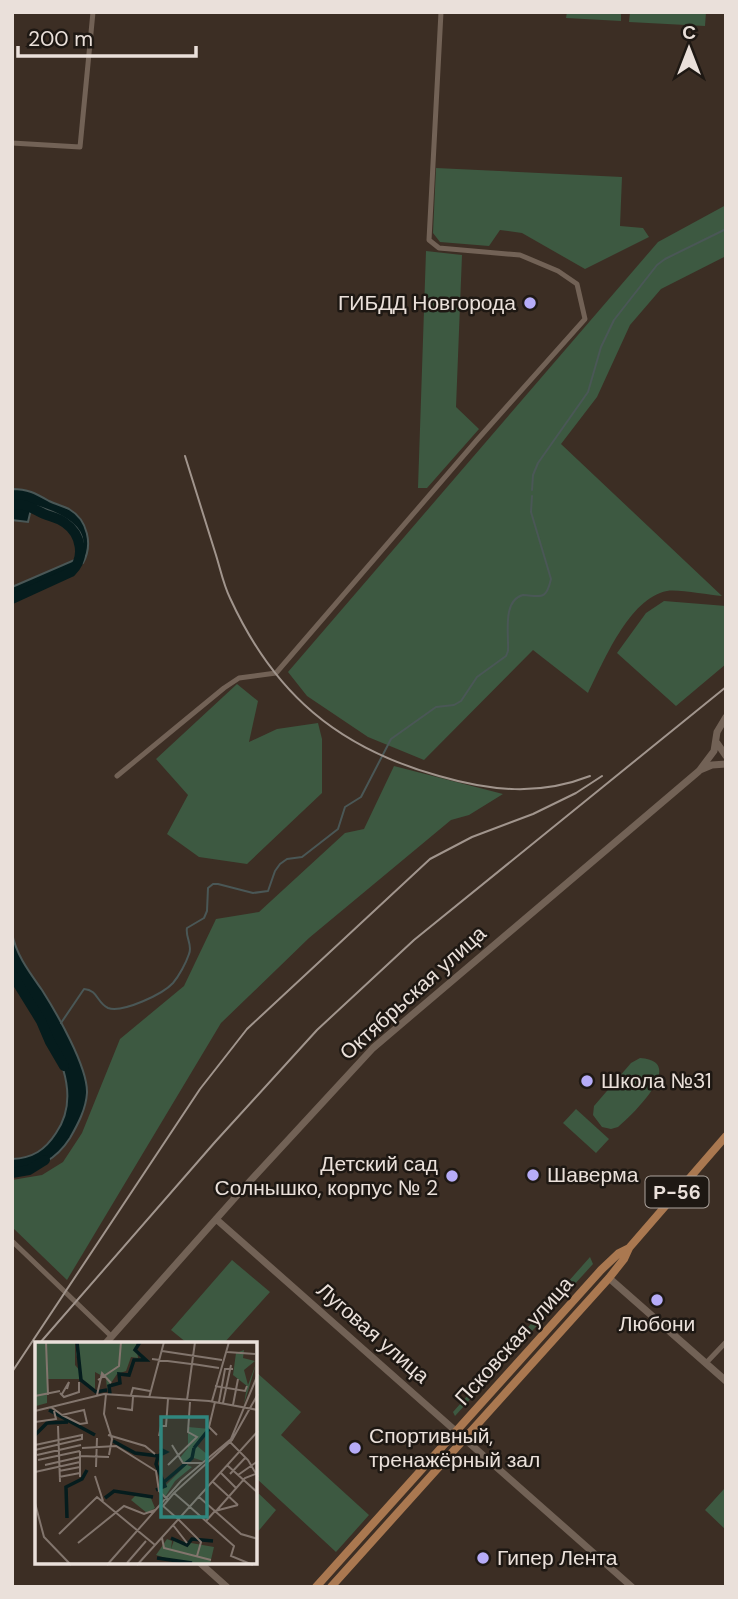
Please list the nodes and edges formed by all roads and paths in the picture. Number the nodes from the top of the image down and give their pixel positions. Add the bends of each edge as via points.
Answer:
1 (93, 12) edge
2 (441, 12) edge
3 (12, 143) edge
4 (726, 717) edge
5 (716, 742) junction
6 (726, 756) edge
7 (726, 764) edge
8 (699, 771) junction
9 (117, 776) dead end
10 (726, 1136) edge
11 (216, 1219) junction
12 (12, 1241) edge
13 (629, 1248) junction
14 (609, 1278) junction
15 (562, 1313) junction
16 (571, 1322) junction
17 (111, 1336) junction
18 (105, 1342) edge
19 (726, 1342) edge
20 (706, 1363) junction
21 (726, 1381) edge
22 (457, 1430) junction
23 (466, 1438) junction
24 (201, 1564) edge
25 (227, 1587) edge
26 (316, 1587) edge
27 (331, 1587) edge
28 (632, 1587) edge

1 - 3 street via 80,147
2 - 9 street via 429,240 439,248 520,256 558,271 577,284 585,319 276,673 239,678 223,688
4 - 5 main road, Октябрьская улица
5 - 6 main road
5 - 8 main road, Октябрьская улица
7 - 8 main road
8 - 11 main road, Октябрьская улица via 373,1048
10 - 13 main road, Псковская улица / Р-56
11 - 17 main road, Октябрьская улица
11 - 22 main road, Луговая улица
12 - 17 street
13 - 14 main road, Псковская улица
13 - 15 main road, Псковская улица / Р-56 via 619,1252
14 - 16 main road, Псковская улица
14 - 20 main road
15 - 16 main road via 562,1321
15 - 22 main road, Псковская улица / Р-56
16 - 23 main road, Псковская улица
17 - 18 main road, Октябрьская улица
19 - 20 street
20 - 21 main road
22 - 23 main road, Луговая улица
22 - 26 main road, Псковская улица / Р-56
23 - 27 main road, Псковская улица
23 - 28 main road, Луговая улица
24 - 25 main road

